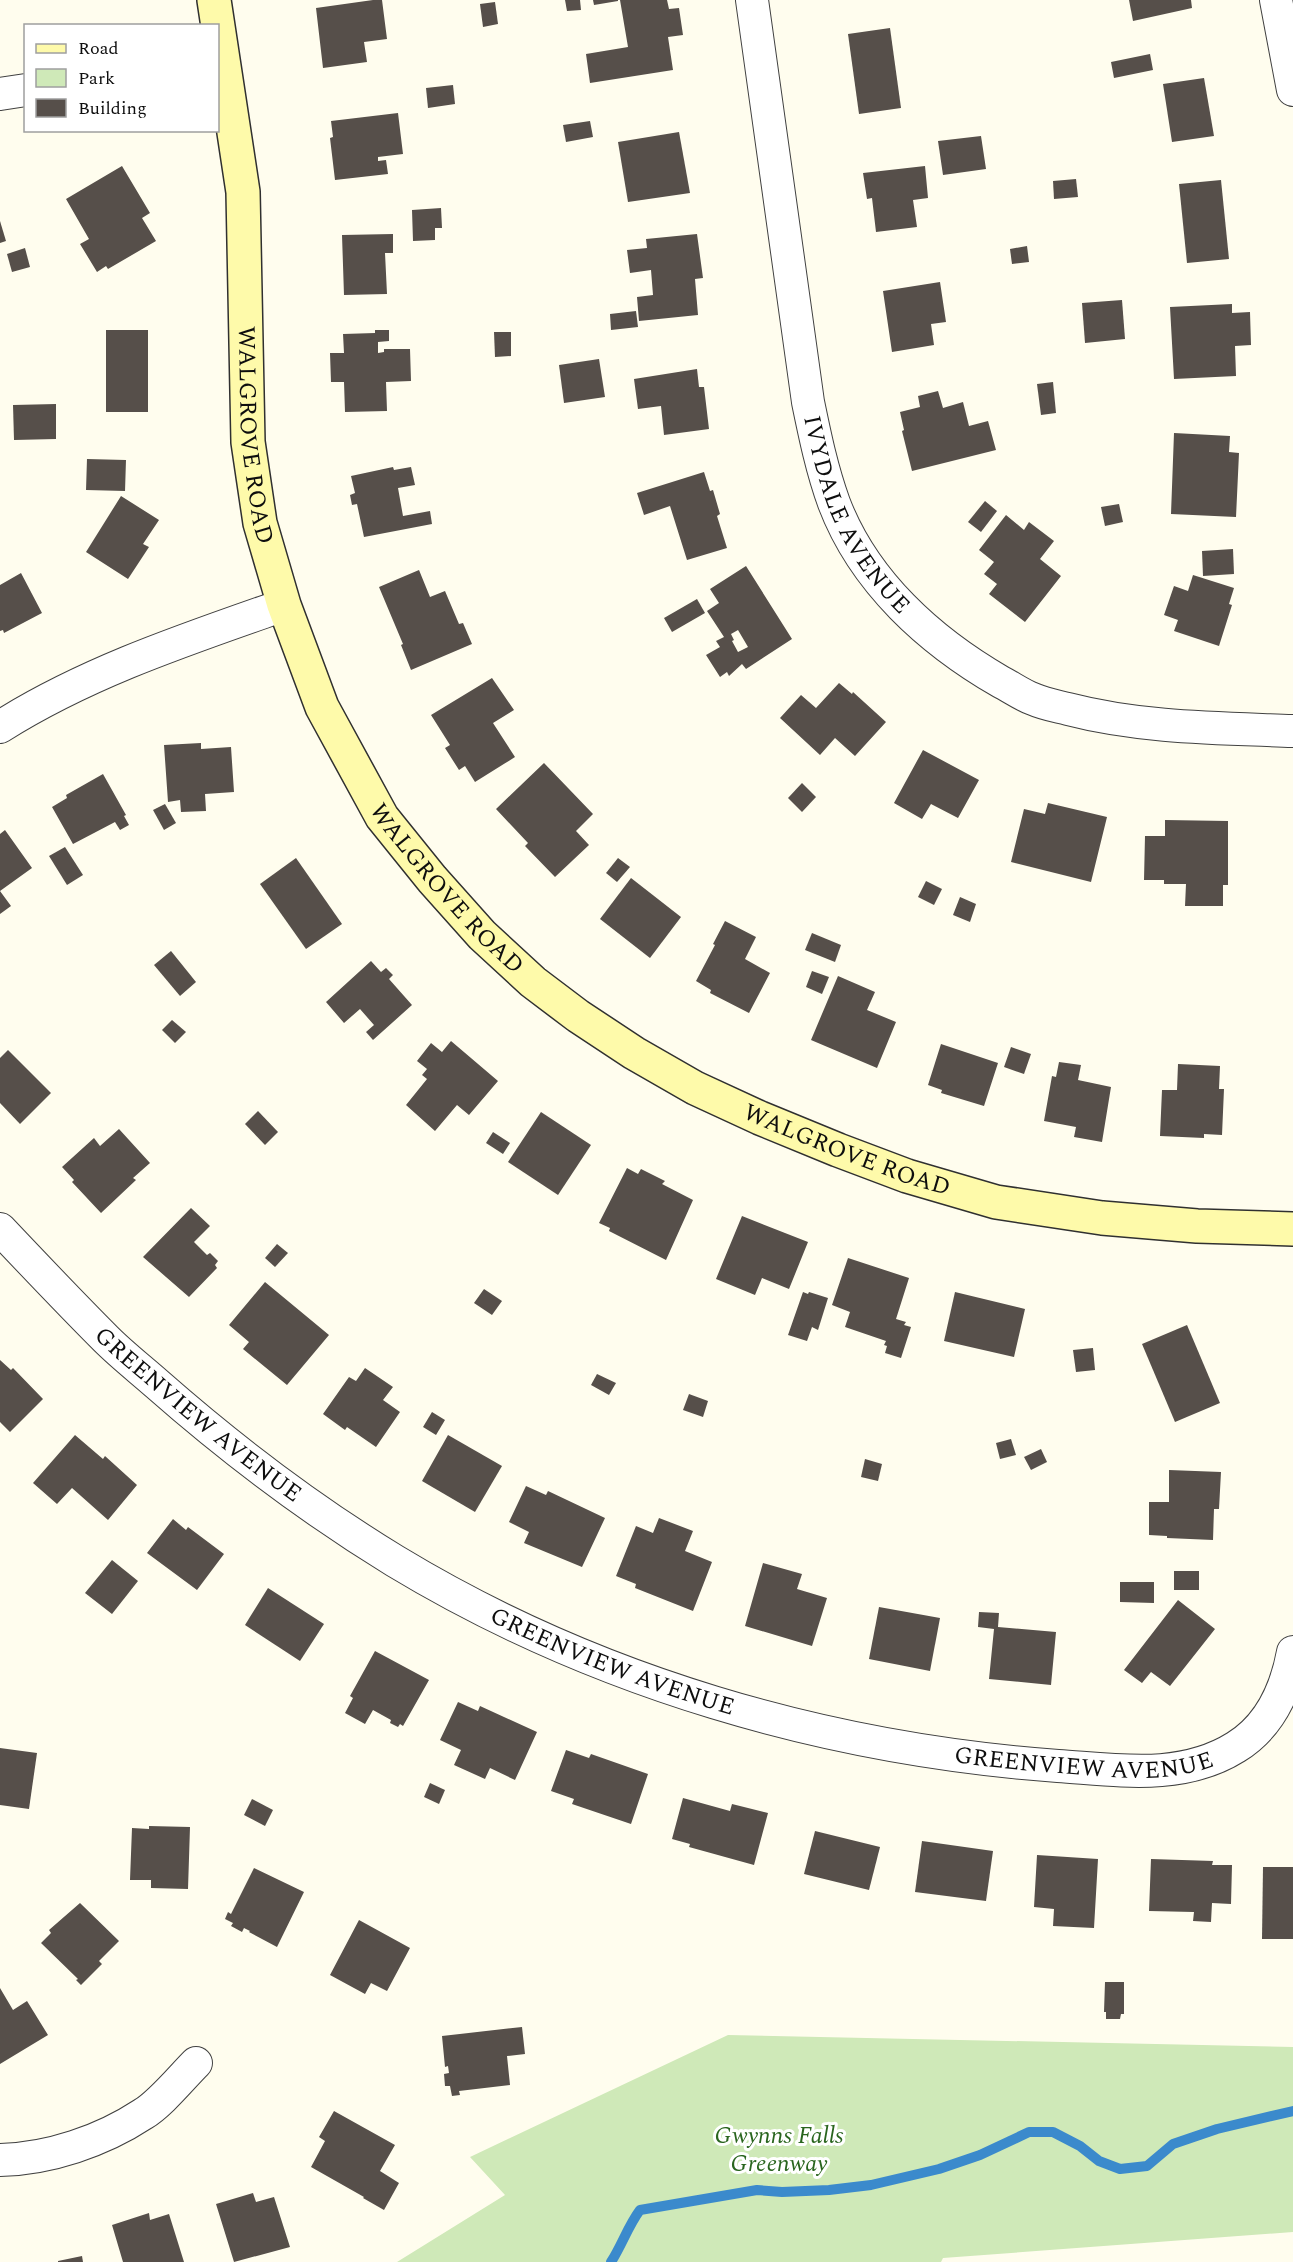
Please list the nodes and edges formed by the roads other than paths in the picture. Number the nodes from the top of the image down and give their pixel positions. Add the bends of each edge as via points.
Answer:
1 (214, 0) edge
2 (752, 0) edge
3 (1276, 0) edge
4 (216, 24) edge
5 (220, 65) edge
6 (24, 90) edge
7 (1293, 90) edge
8 (0, 94) edge
9 (284, 605) junction
10 (0, 727) edge
11 (1293, 731) edge
12 (0, 1229) edge
13 (1293, 1229) edge
14 (1293, 1652) edge
15 (196, 2063) dead end
16 (0, 2160) edge

1 - 4 street, WALGROVE ROAD
2 - 11 street, IVYDALE AVENUE via 808,402 819,454 835,505 879,582 924,630 1033,700 1092,715 1161,725
3 - 7 street
5 - 9 street, WALGROVE ROAD via 243,192 248,442 260,523
6 - 8 street
9 - 10 street via 147,654
9 - 13 street, WALGROVE ROAD via 322,707 382,817 482,935 533,982 634,1053 695,1088 819,1142 907,1176 996,1202 1102,1218
12 - 14 street, GREENVIEW AVENUE via 107,1340 206,1427 303,1501 397,1562 516,1626 641,1678 752,1713 898,1748 1015,1763 1146,1773 1193,1766 1237,1746 1269,1718 1288,1680
15 - 16 street via 145,2114 97,2138 23,2159

